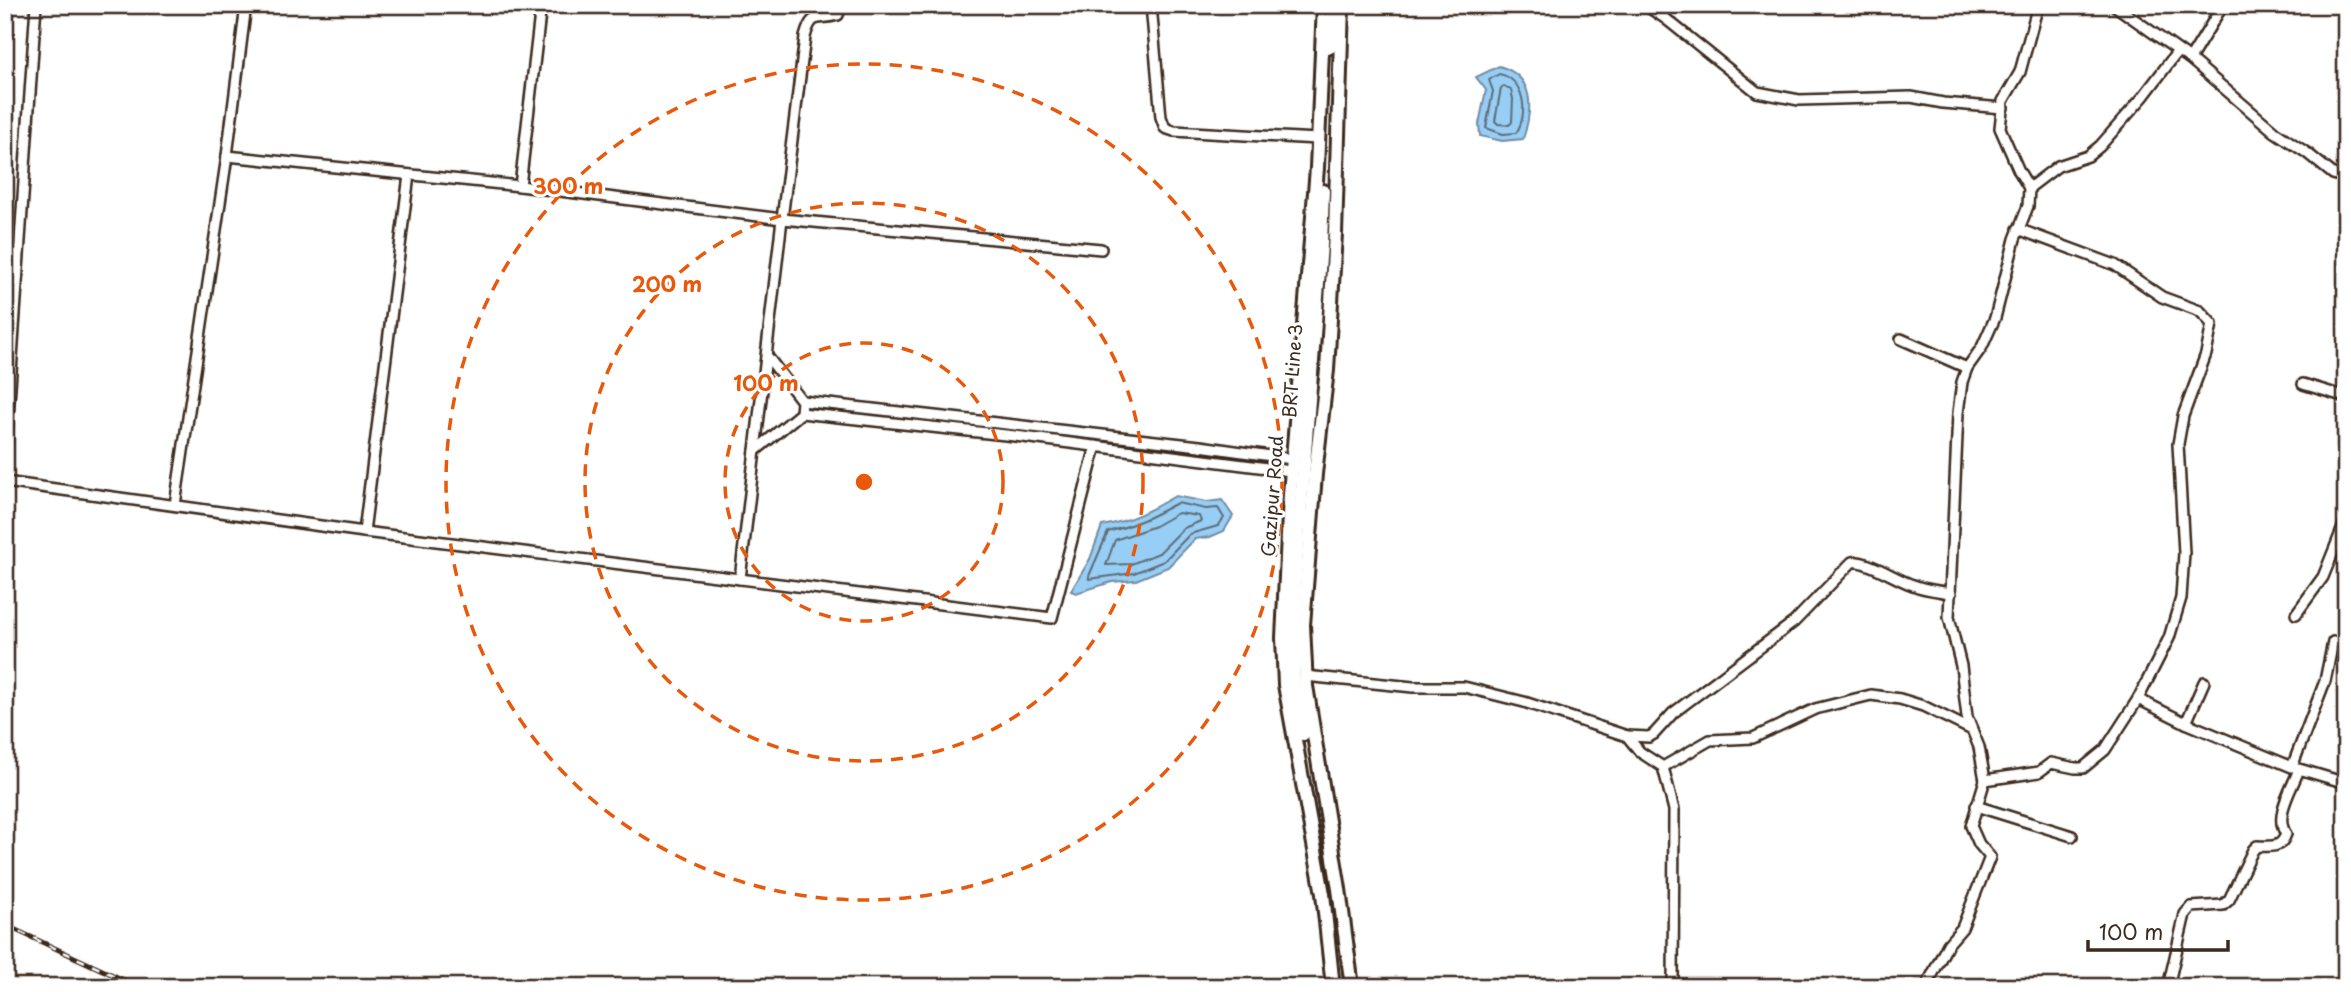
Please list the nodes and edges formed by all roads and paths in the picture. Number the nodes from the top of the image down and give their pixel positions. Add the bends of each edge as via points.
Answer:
1 (36, 5) edge
2 (246, 5) edge
3 (541, 5) edge
4 (841, 5) edge
5 (1151, 5) edge
6 (1324, 5) edge
7 (1333, 5) edge
8 (1342, 5) edge
9 (1644, 5) edge
10 (2038, 5) edge
11 (2115, 5) edge
12 (2223, 5) edge
13 (2178, 51) junction
14 (2190, 59) junction
15 (2003, 108) junction
16 (1318, 139) junction
17 (227, 156) junction
18 (409, 175) junction
19 (2346, 178) edge
20 (520, 186) junction
21 (2029, 188) junction
22 (782, 219) junction
23 (2018, 229) junction
24 (1101, 249) dead end
25 (1901, 339) dead end
26 (767, 356) junction
27 (1967, 368) junction
28 (2303, 384) dead end
29 (2346, 397) edge
30 (802, 401) junction
31 (801, 413) junction
32 (1096, 446) junction
33 (755, 451) junction
34 (5, 461) edge
35 (1292, 465) junction
36 (5, 482) edge
37 (175, 505) junction
38 (2346, 520) edge
39 (364, 532) junction
40 (740, 579) junction
41 (1951, 593) junction
42 (2295, 614) dead end
43 (2333, 642) dead end
44 (1305, 676) junction
45 (2204, 682) dead end
46 (2138, 699) junction
47 (2186, 723) junction
48 (1972, 730) junction
49 (1627, 736) junction
50 (1663, 767) junction
51 (2296, 768) junction
52 (1984, 780) junction
53 (2346, 783) edge
54 (1976, 806) junction
55 (2072, 836) dead end
56 (1334, 987) edge
57 (1342, 987) edge
58 (1352, 987) edge
59 (1673, 987) edge
60 (1926, 987) edge
61 (2168, 987) edge

1 - 34 street
2 - 17 street
3 - 20 street
4 - 22 street via 838,15 817,17 808,26
5 - 16 street via 1165,128
6 - 16 main road, Gazipur Road
7 - 57 main road, BRT Line 3 via 1292,654
8 - 44 main road via 1334,248 1303,625
9 - 15 street via 1757,92 1799,100 1911,97
10 - 15 street via 2020,72
11 - 13 street
12 - 14 street
13 - 14 street
13 - 21 street via 2100,146 2088,156 2068,160
14 - 19 street via 2274,132 2333,174
15 - 21 street via 2000,128
16 - 35 main road, Gazipur Road
17 - 18 street
17 - 37 street
18 - 20 street
18 - 39 street
20 - 22 street
21 - 23 street via 2028,206
22 - 24 street
22 - 26 street
23 - 27 street via 1995,318
23 - 46 street via 2115,265 2162,298 2200,310 2212,324 2178,444 2184,553 2181,598 2169,638
25 - 27 street
26 - 30 street
26 - 33 street
27 - 41 street via 1958,413
28 - 29 street
30 - 31 street
30 - 35 street via 1187,444
31 - 32 street
31 - 33 street
32 - 35 street
32 - 40 street via 1052,618
33 - 40 street
35 - 56 main road, Gazipur Road via 1285,685 1323,894
36 - 37 street
37 - 39 street
38 - 42 street via 2323,578
39 - 40 street
41 - 48 street via 1949,617
41 - 49 street via 1913,586 1852,562 1794,622 1682,706 1654,734
43 - 51 street
44 - 49 street via 1413,687 1464,687
44 - 58 main road
45 - 47 street
46 - 47 street
46 - 52 street via 2105,750 2082,768 2051,762 2039,772
47 - 51 street
48 - 50 street via 1923,706 1871,695 1815,709 1753,738 1710,740
48 - 52 street
49 - 50 street
50 - 59 street via 1674,810
51 - 53 street
51 - 61 street via 2281,818 2286,834 2283,842 2253,850 2223,905 2191,907 2185,914
52 - 54 street
54 - 55 street
54 - 60 street via 1971,826 1990,857 1962,928 1948,944

